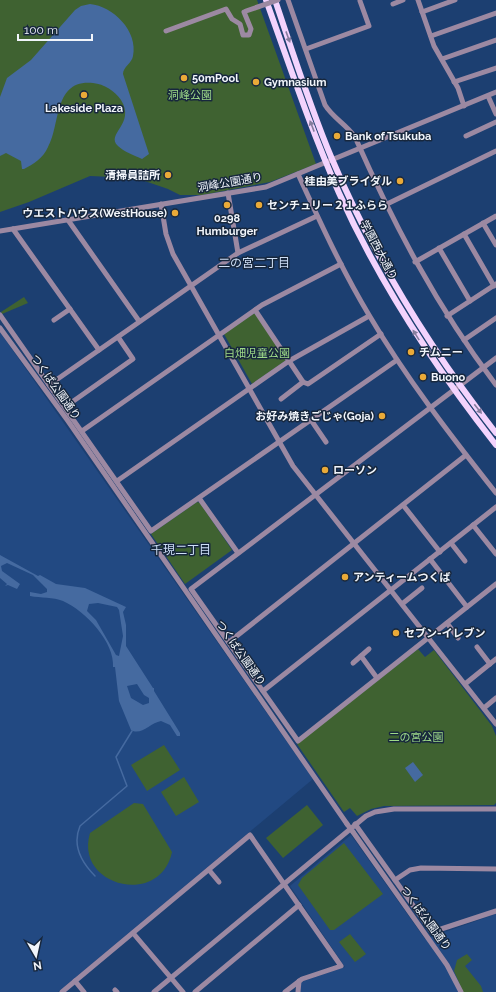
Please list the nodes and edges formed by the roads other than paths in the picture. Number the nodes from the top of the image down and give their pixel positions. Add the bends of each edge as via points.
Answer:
1 (266, 0) edge
2 (276, 0) edge
3 (288, 0) edge
4 (403, 0) edge
5 (418, 0) edge
6 (455, 0) edge
7 (360, 1) edge
8 (393, 4) dead end
9 (422, 12) junction
10 (496, 13) edge
11 (166, 31) dead end
12 (431, 36) junction
13 (496, 40) edge
14 (306, 49) junction
15 (442, 59) junction
16 (496, 68) edge
17 (454, 82) junction
18 (496, 92) edge
19 (488, 96) junction
20 (464, 106) junction
21 (496, 114) edge
22 (496, 122) edge
23 (466, 136) dead end
24 (360, 148) junction
25 (496, 151) edge
26 (332, 160) junction
27 (326, 163) junction
28 (298, 174) junction
29 (228, 193) junction
30 (161, 204) junction
31 (385, 205) junction
32 (317, 216) junction
33 (496, 216) edge
34 (68, 220) junction
35 (483, 223) junction
36 (14, 229) junction
37 (0, 231) edge
38 (464, 234) junction
39 (496, 244) edge
40 (439, 248) junction
41 (238, 253) junction
42 (415, 262) junction
43 (341, 264) junction
44 (495, 285) edge
45 (190, 286) junction
46 (470, 301) junction
47 (70, 309) junction
48 (255, 310) junction
49 (0, 315) edge
50 (369, 316) junction
51 (447, 316) junction
52 (496, 318) edge
53 (54, 320) dead end
54 (140, 321) junction
55 (0, 328) edge
56 (381, 334) junction
57 (218, 335) junction
58 (118, 337) junction
59 (464, 340) junction
60 (98, 350) junction
61 (496, 358) edge
62 (289, 360) junction
63 (397, 360) junction
64 (483, 368) junction
65 (303, 382) junction
66 (49, 385) junction
67 (496, 385) edge
68 (459, 386) junction
69 (248, 389) junction
70 (454, 390) junction
71 (281, 399) dead end
72 (65, 407) junction
73 (430, 408) junction
74 (311, 420) junction
75 (82, 431) junction
76 (496, 433) edge
77 (279, 442) junction
78 (326, 442) dead end
79 (496, 444) edge
80 (466, 455) junction
81 (117, 481) junction
82 (496, 493) edge
83 (315, 494) junction
84 (199, 498) junction
85 (403, 505) junction
86 (496, 507) edge
87 (473, 525) junction
88 (451, 543) junction
89 (354, 544) junction
90 (440, 552) junction
91 (238, 553) junction
92 (496, 554) edge
93 (430, 560) junction
94 (465, 560) dead end
95 (496, 584) edge
96 (422, 588) dead end
97 (391, 590) junction
98 (402, 604) junction
99 (467, 607) junction
100 (447, 623) junction
101 (428, 637) junction
102 (458, 638) dead end
103 (229, 642) junction
104 (477, 647) dead end
105 (369, 649) dead end
106 (361, 656) junction
107 (496, 659) edge
108 (353, 662) dead end
109 (490, 664) junction
110 (378, 678) junction
111 (465, 684) junction
112 (263, 691) junction
113 (496, 698) edge
114 (484, 708) junction
115 (496, 724) edge
116 (496, 810) edge
117 (355, 824) junction
118 (496, 868) edge
119 (209, 870) junction
120 (395, 880) junction
121 (219, 882) dead end
122 (284, 883) junction
123 (299, 905) junction
124 (496, 911) edge
125 (133, 933) junction
126 (171, 978) junction
127 (75, 981) junction
128 (299, 981) junction
129 (62, 992) edge
130 (84, 992) edge
131 (154, 992) edge
132 (183, 992) edge
133 (195, 992) edge
134 (285, 992) edge
135 (298, 992) edge
136 (461, 992) edge

27 -> 1 main road, 学園西大通り
2 - 11 street, bridge via 244,12 250,29 249,35 243,35 240,24 232,19 226,9
2 -> 26 main road, 学園西大通り
3 - 14 street
4 - 8 street
5 - 9 street
6 - 9 street
7 - 14 street via 369,26
9 - 12 street
10 - 12 street
12 - 15 street
13 - 15 street
14 - 24 street via 325,105 332,115 350,130
15 - 17 street
16 - 17 street
17 - 20 street
18 - 19 street, 洞峰公園通り
19 - 20 street, 洞峰公園通り
19 - 21 street
20 - 24 street, 洞峰公園通り
22 - 23 street
24 - 26 street, 洞峰公園通り
24 - 31 street
25 - 31 street
26 - 27 street, 洞峰公園通り
26 - 68 main road, 学園西大通り via 384,267
27 - 28 street, 洞峰公園通り
70 -> 27 main road, 学園西大通り via 424,348 377,270
28 - 29 street, 洞峰公園通り via 266,187
28 - 32 street
29 - 30 street, 洞峰公園通り
29 - 41 street
30 - 34 street, 洞峰公園通り
30 - 45 street via 169,245
31 - 42 street
32 - 41 street
32 - 43 street
33 - 35 street
34 - 36 street, 洞峰公園通り
34 - 54 street
35 - 38 street
35 - 39 street
36 - 37 street, 洞峰公園通り
36 - 47 street
38 - 40 street
38 - 44 street
40 - 42 street
40 - 46 street
41 - 45 street
42 - 51 street
43 - 48 street
43 - 50 street
44 - 46 street
45 - 54 street
45 - 57 street
46 - 51 street
47 - 53 street
47 - 60 street
48 - 57 street
48 - 62 street
49 - 66 street
50 - 56 street
50 - 62 street
51 - 59 street
52 - 59 street
54 - 58 street
55 - 136 street, つくば公園通り, bridge via 68,421 347,824 448,965
56 - 63 street
56 - 65 street via 308,384
57 - 69 street
57 - 75 street
58 - 60 street
58 - 72 street via 133,359
59 - 64 street
60 - 66 street
61 - 64 street
62 - 65 street
62 - 69 street
63 - 73 street
63 - 74 street
64 - 67 street
64 - 68 street
65 - 71 street
66 - 72 street
68 - 70 street
68 -> 76 main road, 学園西大通り
69 - 77 street
69 - 81 street
70 - 73 street
70 - 79 main road, 学園西大通り
72 - 75 street
73 - 80 street
73 - 83 street
74 - 77 street
74 - 78 street
75 - 81 street
77 - 83 street via 293,466
77 - 84 street
80 - 82 street
80 - 85 street
81 - 84 street via 151,531
83 - 89 street
83 - 91 street
84 - 91 street
85 - 89 street
85 - 90 street
86 - 87 street
87 - 88 street
87 - 92 street
88 - 90 street
88 - 94 street
89 - 97 street
89 - 103 street
90 - 93 street
91 - 103 street via 191,589
93 - 97 street
93 - 99 street
95 - 99 street
96 - 98 street
97 - 98 street
97 - 112 street
98 - 101 street
99 - 100 street
100 - 101 street
100 - 102 street
101 - 110 street
101 - 111 street
103 - 112 street
104 - 109 street
105 - 106 street
106 - 108 street
106 - 110 street
107 - 109 street
109 - 111 street
110 - 112 street via 298,740
111 - 114 street
113 - 114 street
114 - 115 street
116 - 117 street via 388,809 370,814
117 - 120 street
117 - 122 street
118 - 120 street via 421,868 410,870
119 - 121 street
119 - 122 street via 250,835
119 - 125 street
120 - 124 street via 432,932
122 - 123 street
122 - 126 street
123 - 128 street via 342,966
123 - 133 street
125 - 126 street
125 - 127 street
126 - 131 street
126 - 132 street
127 - 129 street
127 - 130 street
128 - 134 street
128 - 135 street

